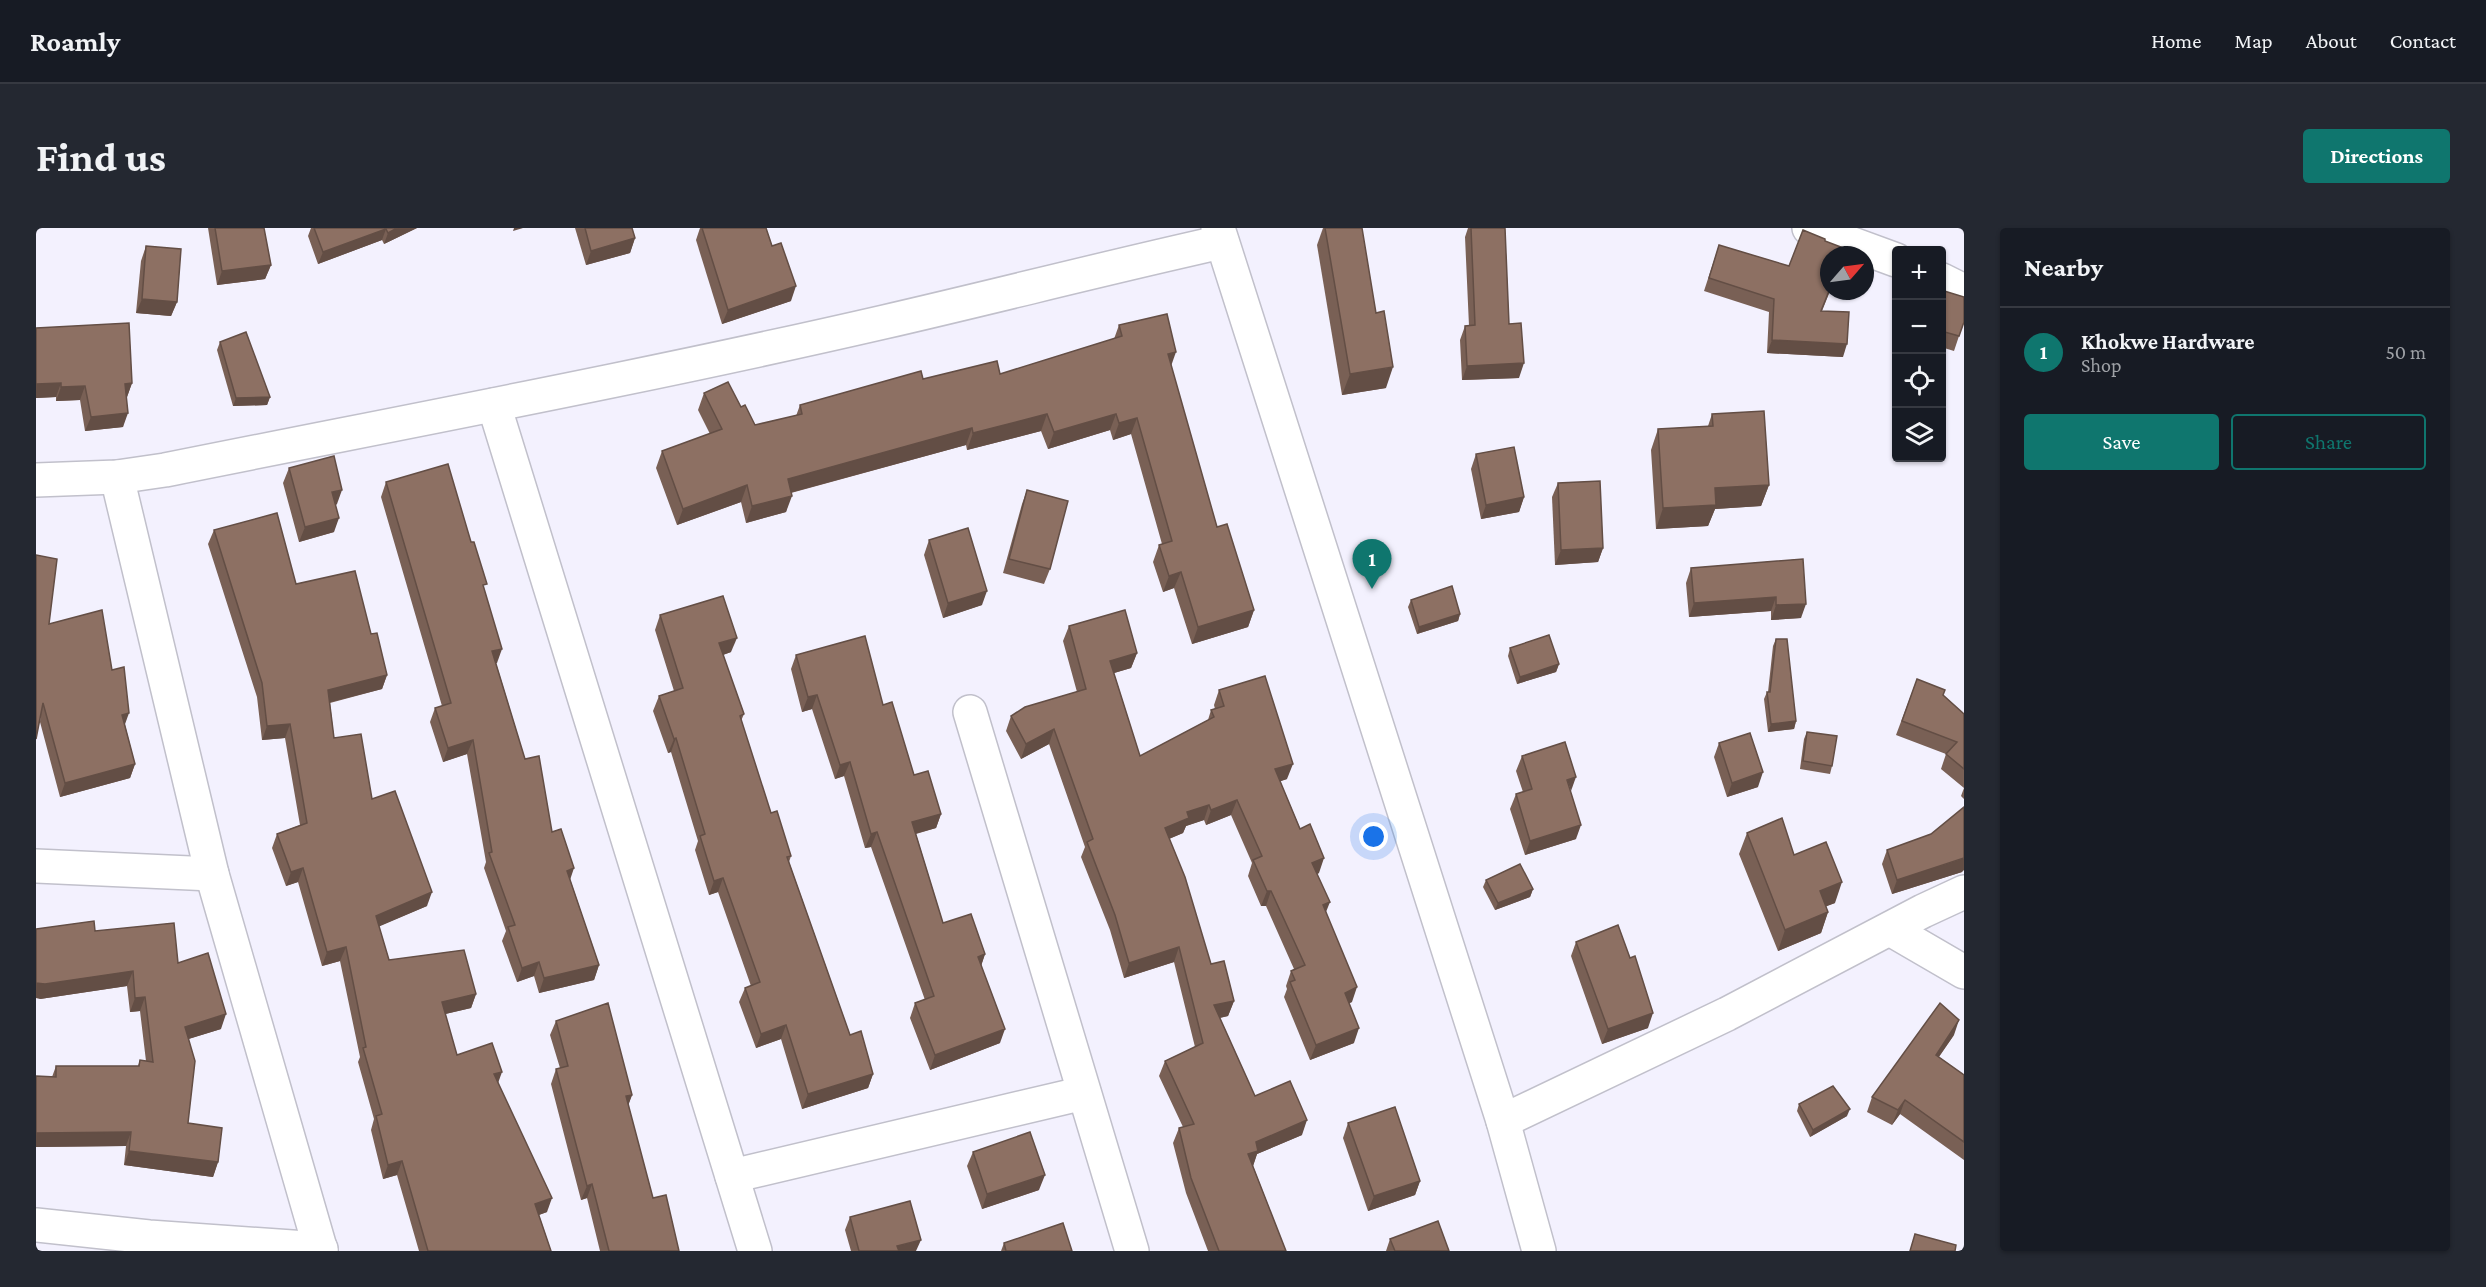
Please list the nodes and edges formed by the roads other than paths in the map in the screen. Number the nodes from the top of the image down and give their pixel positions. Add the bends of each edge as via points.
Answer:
1 (1809, 228) edge
2 (1220, 235) edge
3 (1892, 259) edge
4 (1946, 282) edge
5 (1964, 291) edge
6 (494, 405) junction
7 (117, 477) junction
8 (36, 480) edge
9 (970, 712) dead end
10 (36, 866) edge
11 (212, 874) junction
12 (1964, 892) edge
13 (1890, 929) junction
14 (1964, 972) edge
15 (1084, 1093) junction
16 (1503, 1121) junction
17 (732, 1176) junction
18 (36, 1226) edge
19 (321, 1250) edge
20 (755, 1251) edge
21 (1132, 1251) edge
22 (1539, 1251) edge

1 - 3 street
2 - 6 street via 884,322
2 - 16 street
4 - 5 street
6 - 7 street
6 - 17 street
7 - 8 street
7 - 11 street
9 - 15 street
10 - 11 street
11 - 19 street
12 - 13 street
13 - 14 street
13 - 16 street via 1727,1014
15 - 17 street
15 - 21 street
16 - 22 street
17 - 20 street
18 - 19 street

